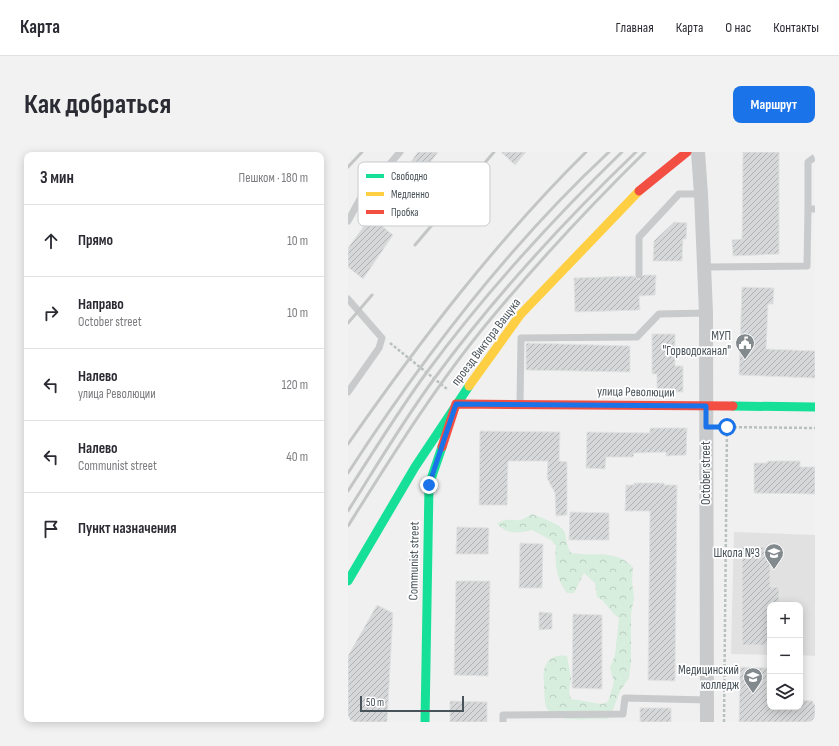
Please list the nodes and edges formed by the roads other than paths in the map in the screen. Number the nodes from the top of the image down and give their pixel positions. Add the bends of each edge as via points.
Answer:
1 (400, 152) edge
2 (687, 152) edge
3 (698, 152) edge
4 (815, 157) edge
5 (391, 162) edge
6 (701, 194) junction
7 (358, 203) edge
8 (811, 209) edge
9 (348, 221) edge
10 (705, 267) junction
11 (639, 275) dead end
12 (348, 299) edge
13 (706, 313) junction
14 (348, 392) edge
15 (458, 402) junction
16 (520, 404) junction
17 (706, 406) junction
18 (815, 407) edge
19 (348, 581) edge
20 (707, 700) junction
21 (425, 722) edge
22 (503, 722) edge
23 (707, 722) edge

1 - 5 lane
2 - 15 street, проезд Виктора Ващука via 638,192 520,315
3 - 6 street, October street
4 - 8 lane via 808,162
6 - 10 street, October street
6 - 11 lane via 679,194 639,237
7 - 9 lane
8 - 10 lane via 807,266
10 - 13 street, October street
12 - 14 lane via 382,338 380,348
13 - 16 lane via 659,314 637,337 521,338
13 - 17 street, October street
15 - 16 street, улица Революции
15 - 19 street, проезд Виктора Ващука via 415,467
15 - 21 street, Communist street via 429,485
16 - 17 street, улица Революции
17 - 18 street, улица Революции
17 - 20 street, October street
20 - 22 lane via 624,698 623,714 503,715
20 - 23 street, October street

